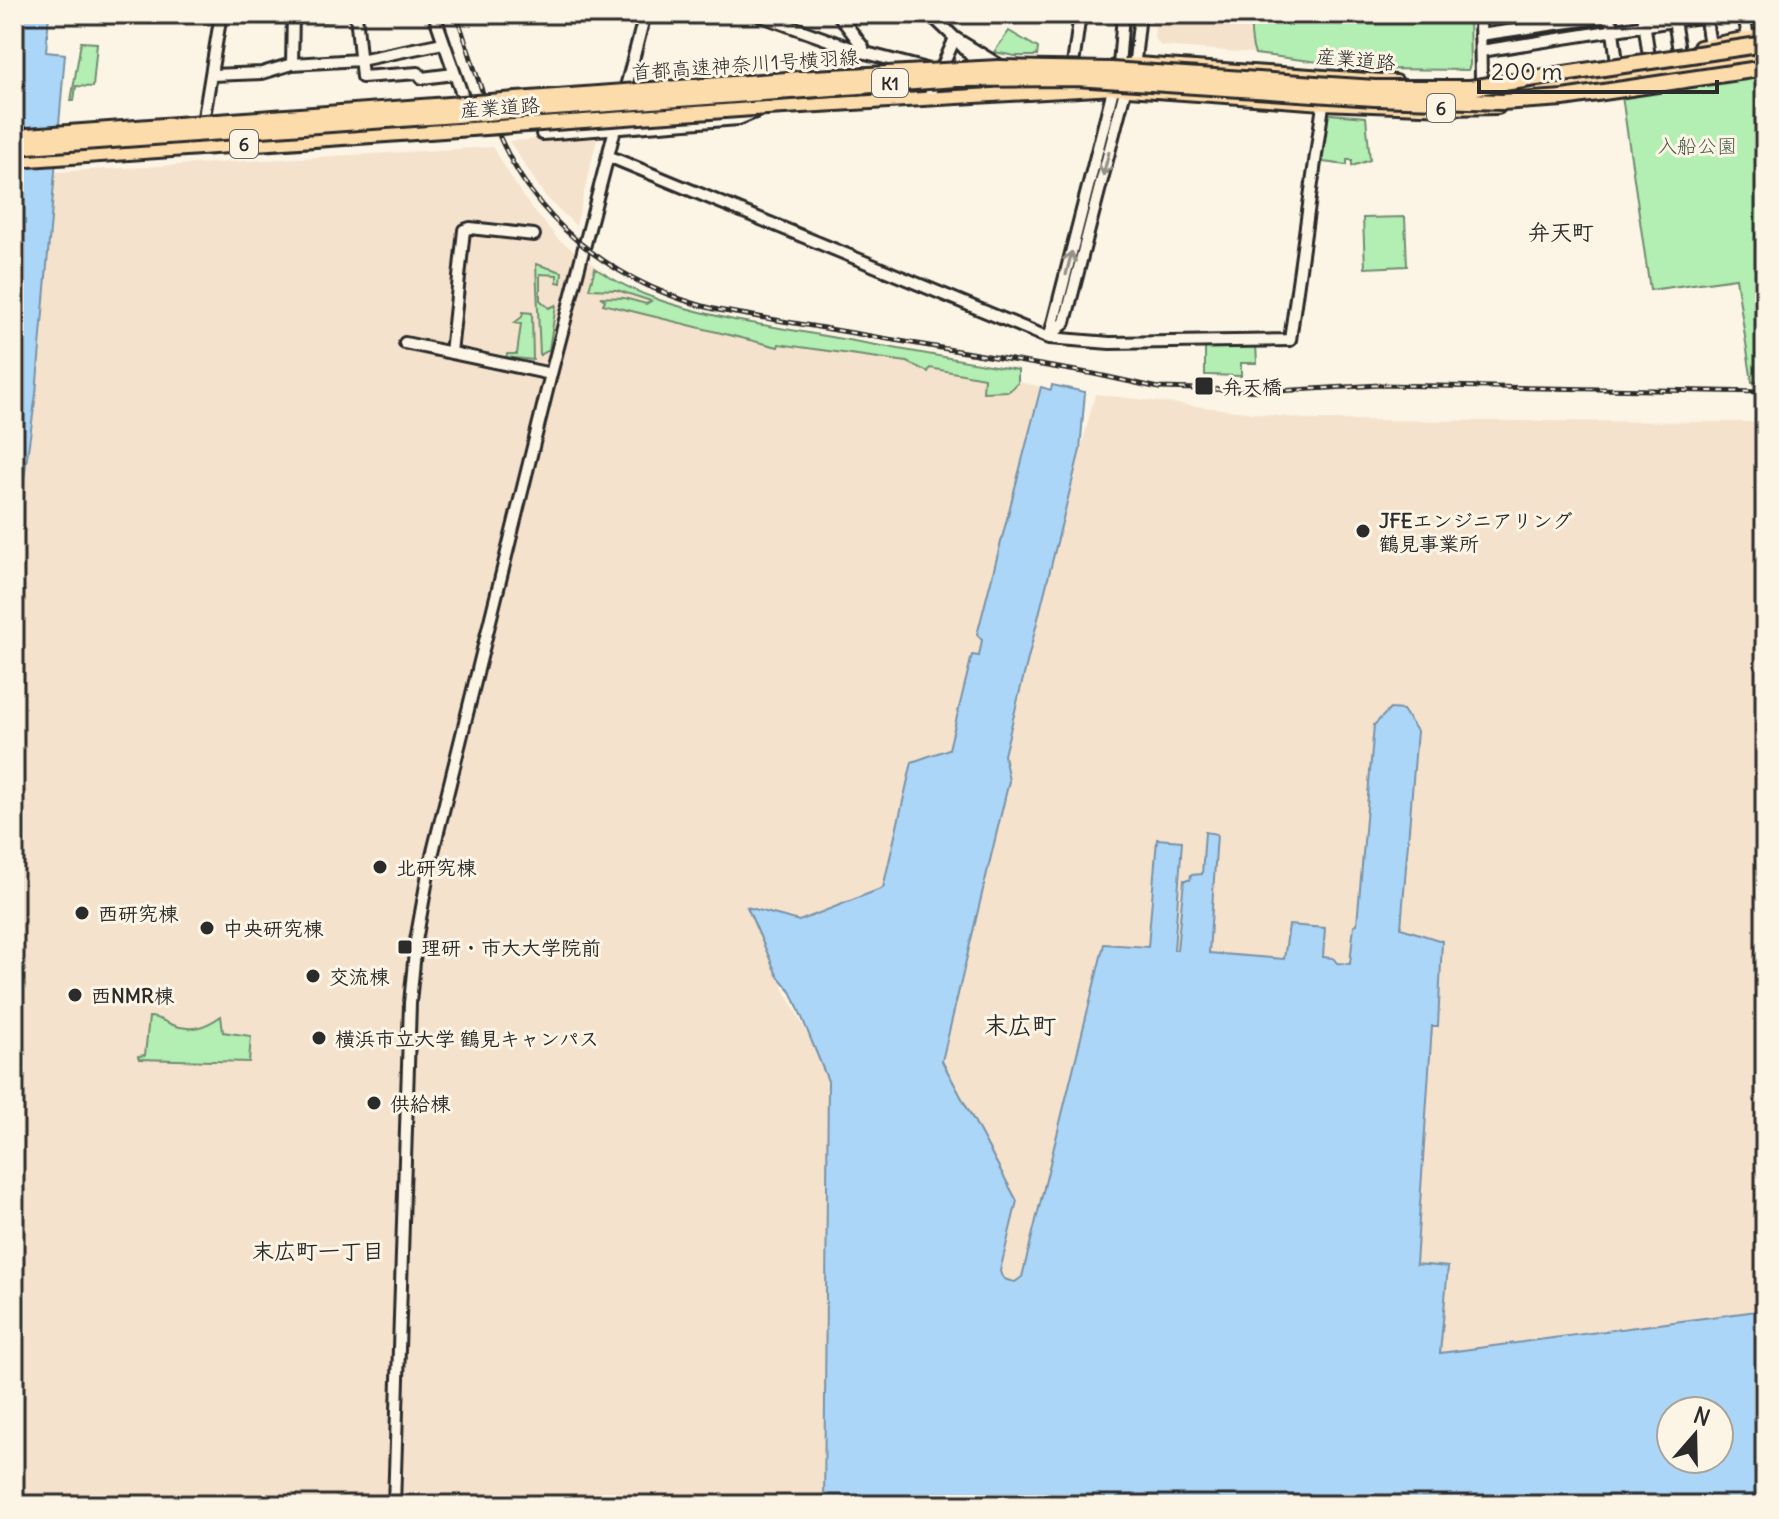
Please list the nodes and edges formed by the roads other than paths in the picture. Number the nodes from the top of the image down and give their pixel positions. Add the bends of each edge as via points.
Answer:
1 (221, 14) edge
2 (239, 14) edge
3 (324, 14) edge
4 (331, 14) edge
5 (356, 14) edge
6 (434, 14) edge
7 (645, 14) edge
8 (838, 14) edge
9 (930, 14) edge
10 (1080, 14) edge
11 (1123, 14) edge
12 (1140, 14) edge
13 (1480, 14) edge
14 (1744, 14) edge
15 (293, 15) edge
16 (761, 15) edge
17 (1611, 15) edge
18 (1705, 15) edge
19 (1674, 18) edge
20 (1644, 20) edge
21 (1613, 30) junction
22 (1480, 35) junction
23 (1765, 35) edge
24 (955, 38) junction
25 (1748, 38) junction
26 (443, 43) junction
27 (1765, 44) edge
28 (1710, 45) junction
29 (1481, 51) junction
30 (1679, 51) junction
31 (862, 52) junction
32 (1765, 53) edge
33 (1649, 57) junction
34 (360, 60) junction
35 (1765, 60) edge
36 (1617, 62) junction
37 (292, 64) junction
38 (1137, 64) junction
39 (1708, 65) junction
40 (1119, 66) junction
41 (1765, 68) edge
42 (1072, 72) junction
43 (940, 73) junction
44 (454, 74) junction
45 (212, 75) junction
46 (1038, 77) junction
47 (1327, 77) junction
48 (1481, 81) junction
49 (995, 83) junction
50 (1425, 85) junction
51 (1120, 88) junction
52 (1012, 93) junction
53 (943, 96) junction
54 (463, 97) dead end
55 (929, 97) junction
56 (1557, 100) junction
57 (1323, 103) junction
58 (767, 108) junction
59 (615, 129) junction
60 (542, 134) dead end
61 (14, 137) edge
62 (14, 147) edge
63 (199, 147) junction
64 (608, 156) junction
65 (14, 161) edge
66 (534, 235) dead end
67 (1049, 338) junction
68 (405, 343) dead end
69 (451, 353) junction
70 (551, 374) junction
71 (394, 1505) edge

1 - 45 street
2 - 15 street
3 - 4 street
3 - 15 street
5 - 34 street
6 - 26 street
7 - 59 street
8 - 31 street
9 - 24 street
10 - 42 street
11 - 40 street
12 - 38 street
13 - 22 street
14 - 25 street
15 - 37 street
16 - 31 street
17 - 21 street
17 - 22 street
18 - 19 street
18 - 28 street
19 - 20 street
19 - 30 street
20 - 21 street
20 - 33 street
21 - 29 street
21 - 36 street
22 - 29 street
23 - 25 main road, 産業道路 / 6
24 - 43 street
24 - 46 street via 1011,71
24 - 49 street
25 - 28 main road, 産業道路 / 6
26 - 34 street
26 - 44 street
27 - 61 highway, 首都高速神奈川1号横羽線 / K1, bridge via 1470,88 984,68
28 - 30 main road, 産業道路 / 6
29 - 48 street
30 - 33 main road, 産業道路 / 6
31 - 43 street
32 - 39 highway
33 - 36 main road, 産業道路 / 6
34 - 37 street
34 - 44 street via 362,77
35 - 39 highway
36 - 48 main road, 産業道路 / 6
37 - 45 street via 262,73
38 - 40 main road, 産業道路 / 6
38 - 47 main road, 産業道路 / 6
38 - 51 street
39 - 50 highway via 1506,91
39 - 56 highway via 1600,85
40 - 42 main road, 産業道路 / 6
40 - 51 street
41 - 56 main road, 産業道路 / 6
41 - 62 highway, 首都高速神奈川1号横羽線 / K1, bridge via 1563,98 1491,102 1088,79 956,79
42 - 46 main road, 産業道路 / 6
43 - 55 street
44 - 54 street
45 - 63 street
46 - 49 main road, 産業道路 / 6
47 - 50 main road, 産業道路 / 6
47 - 57 street
48 - 50 main road, 産業道路 / 6
49 - 52 street
49 - 53 main road, 産業道路 / 6
51 - 52 main road, 産業道路 / 6
51 - 57 main road, 産業道路 / 6
51 - 67 street
52 - 53 main road, 産業道路 / 6
53 - 55 main road, 産業道路 / 6
55 - 58 main road, 産業道路 / 6
56 - 57 main road, 産業道路 / 6 via 1479,109
57 - 67 street via 1290,340 1110,343
58 - 59 street via 739,119
58 - 63 main road, 産業道路 / 6, bridge
59 - 60 street
59 - 64 street
63 - 65 main road, 産業道路 / 6
64 - 67 street
64 - 70 street
66 - 69 street via 464,230
68 - 69 street
69 - 70 street
70 - 71 street via 429,868 416,941

